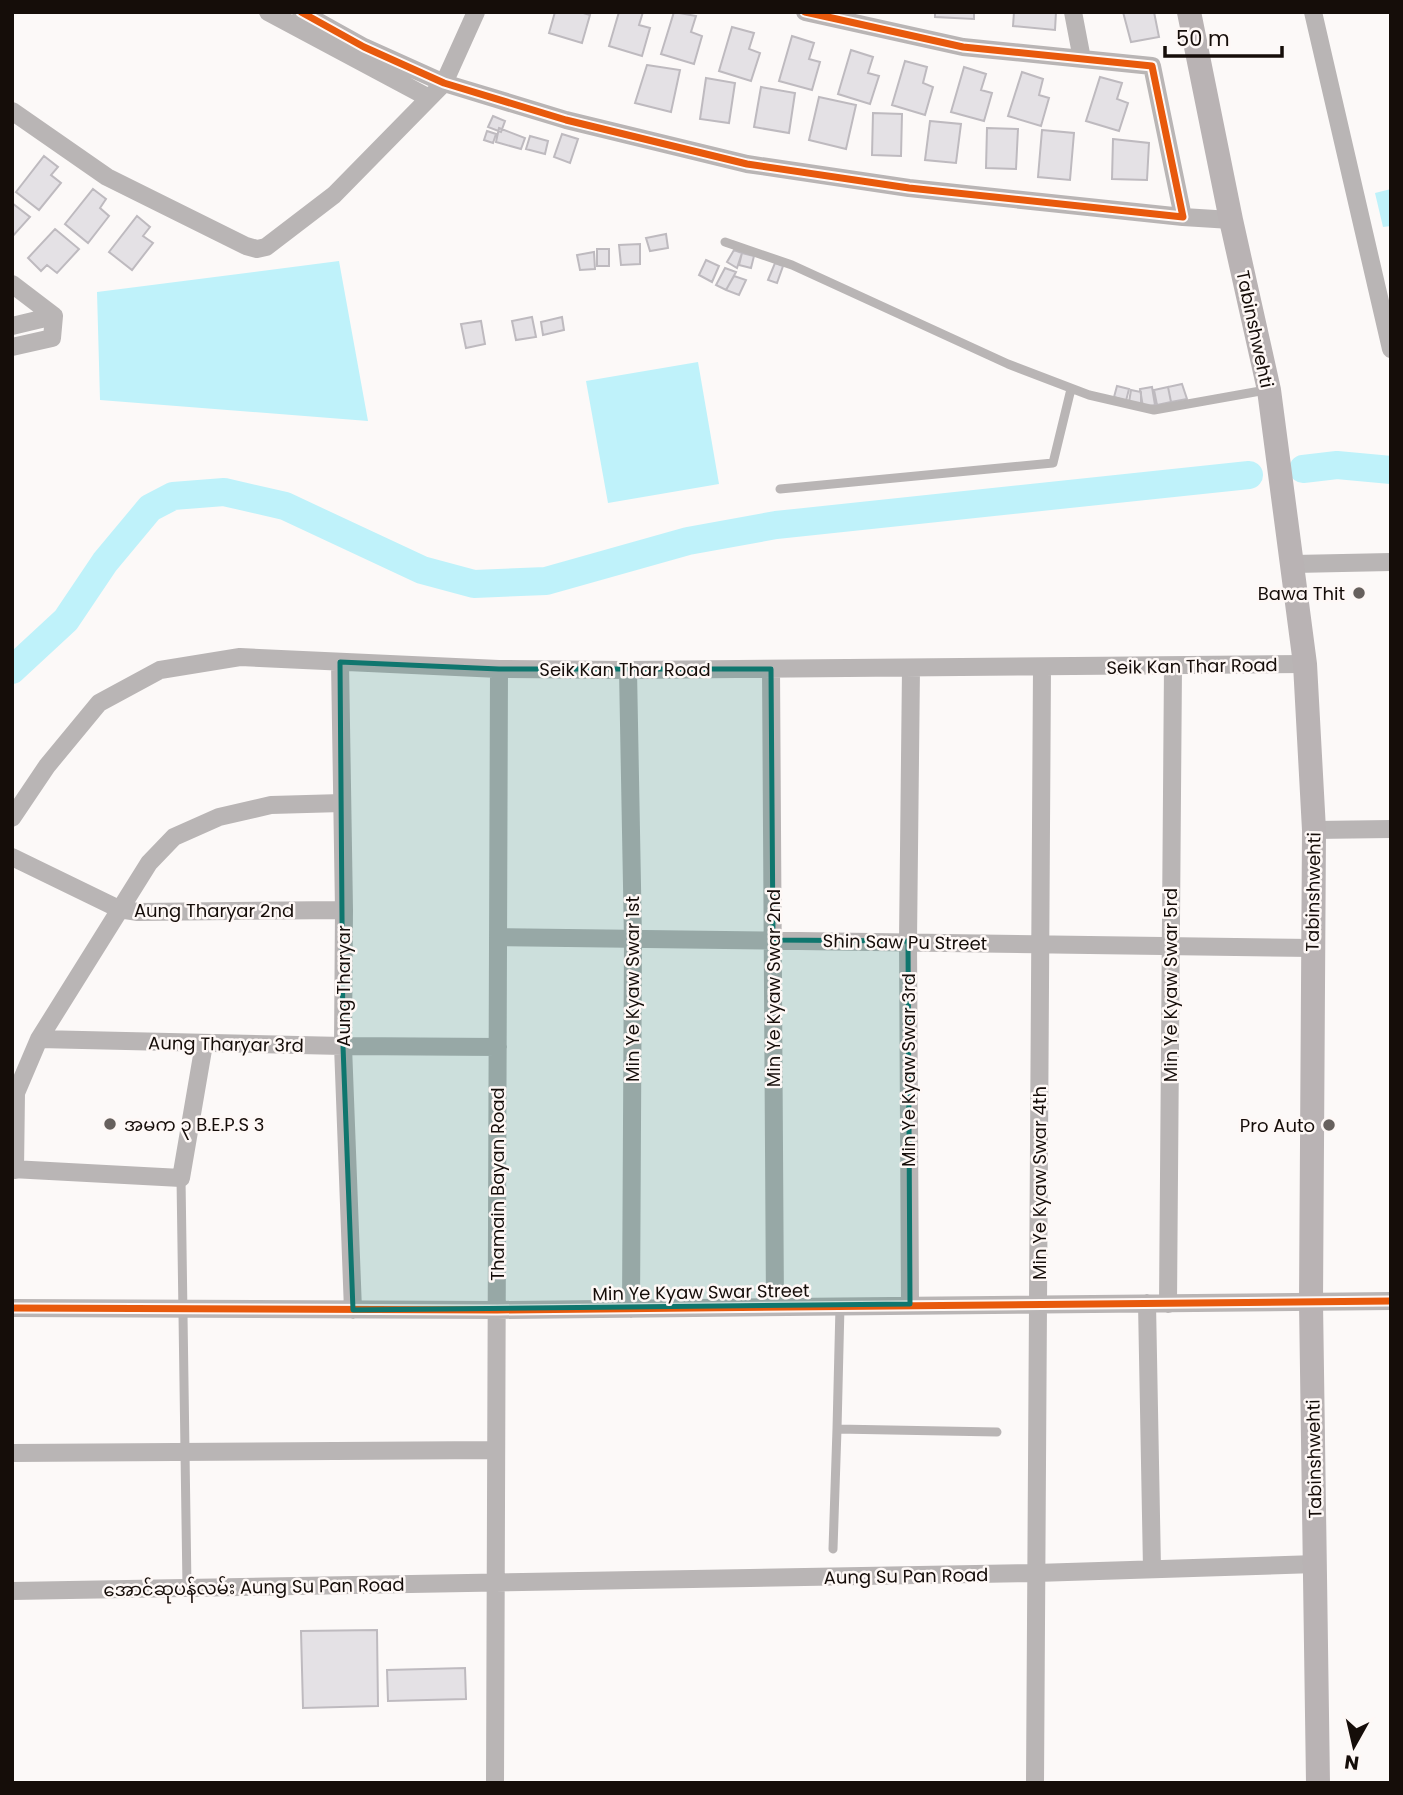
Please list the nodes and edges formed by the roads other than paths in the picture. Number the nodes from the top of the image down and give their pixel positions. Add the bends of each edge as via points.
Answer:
1 (268, 12) edge
2 (301, 12) edge
3 (476, 12) edge
4 (805, 12) edge
5 (1073, 12) edge
6 (1189, 12) edge
7 (1312, 12) edge
8 (1082, 59) junction
9 (444, 83) junction
10 (429, 98) junction
11 (12, 111) edge
12 (1183, 217) junction
13 (1231, 220) junction
14 (725, 242) dead end
15 (12, 284) edge
16 (54, 316) junction
17 (1388, 324) edge
18 (12, 326) edge
19 (12, 347) edge
20 (1391, 349) edge
21 (1071, 388) junction
22 (1269, 390) junction
23 (780, 489) dead end
24 (1391, 562) edge
25 (1293, 564) junction
26 (340, 662) junction
27 (1305, 664) junction
28 (1173, 666) junction
29 (1042, 667) junction
30 (911, 668) junction
31 (499, 669) junction
32 (771, 669) junction
33 (628, 670) junction
34 (342, 803) junction
35 (12, 818) edge
36 (1391, 829) edge
37 (1314, 830) junction
38 (12, 857) edge
39 (119, 909) junction
40 (344, 910) junction
41 (498, 937) junction
42 (633, 939) junction
43 (773, 940) junction
44 (908, 941) junction
45 (1040, 945) junction
46 (1171, 947) junction
47 (1313, 948) junction
48 (38, 1039) junction
49 (204, 1044) junction
50 (343, 1046) junction
51 (498, 1047) junction
52 (14, 1169) edge
53 (181, 1178) junction
54 (1391, 1301) edge
55 (1311, 1302) junction
56 (1147, 1303) junction
57 (910, 1304) junction
58 (1038, 1304) junction
59 (1168, 1304) junction
60 (840, 1306) junction
61 (775, 1307) junction
62 (12, 1308) edge
63 (182, 1309) junction
64 (631, 1309) junction
65 (353, 1310) junction
66 (497, 1310) junction
67 (837, 1429) junction
68 (997, 1432) dead end
69 (496, 1450) junction
70 (184, 1452) junction
71 (12, 1453) edge
72 (834, 1549) dead end
73 (1316, 1564) junction
74 (1152, 1569) junction
75 (1036, 1573) junction
76 (496, 1584) junction
77 (187, 1588) junction
78 (12, 1591) edge
79 (495, 1783) edge
80 (1035, 1783) edge
81 (1318, 1783) edge

1 - 10 street
2 - 9 street
3 - 9 street
4 - 8 street via 963,47
5 - 8 street
6 - 13 main road, Tabinshwehti
7 - 17 street
8 - 12 street via 1152,66
9 - 10 street
9 - 12 street via 566,120 747,164 909,188
10 - 11 street via 334,195 266,247 257,249 107,177
12 - 13 street
13 - 22 main road, Tabinshwehti
14 - 21 lane via 792,265
15 - 16 street
16 - 18 street
16 - 19 street via 52,338
17 - 20 street
21 - 22 lane via 1154,410
21 - 23 lane via 1052,463
22 - 25 main road, Tabinshwehti
24 - 25 street
25 - 27 main road, Tabinshwehti
26 - 31 street, Seik Kan Thar Road
26 - 34 street, Aung Tharyar
26 - 35 street, Seik Kan Thar Road via 240,657 160,670 99,704 47,766
27 - 28 street, Seik Kan Thar Road
27 - 37 main road, Tabinshwehti
28 - 29 street, Seik Kan Thar Road
28 - 46 street, Min Ye Kyaw Swar 5rd
29 - 30 street, Seik Kan Thar Road
29 - 45 street, Min Ye Kyaw Swar 4th
30 - 32 street, Seik Kan Thar Road
30 - 44 street, Min Ye Kyaw Swar 3rd
31 - 33 street, Seik Kan Thar Road
31 - 41 street, Thamain Bayan Road
32 - 33 street, Seik Kan Thar Road
32 - 43 street, Min Ye Kyaw Swar 2nd
33 - 42 street, Min Ye Kyaw Swar 1st
34 - 39 street via 271,806 219,817 174,836 149,863
34 - 40 street, Aung Tharyar
36 - 37 street
37 - 47 main road, Tabinshwehti
38 - 39 street, Aung Tharyar 2nd
39 - 40 street, Aung Tharyar 2nd
39 - 48 street
40 - 50 street, Aung Tharyar
41 - 42 street, Shin Saw Pu Street
41 - 51 street, Thamain Bayan Road
42 - 43 street, Shin Saw Pu Street
42 - 64 street, Min Ye Kyaw Swar 1st
43 - 44 street, Shin Saw Pu Street
43 - 61 street, Min Ye Kyaw Swar 2nd
44 - 45 street, Shin Saw Pu Street
44 - 57 street, Min Ye Kyaw Swar 3rd
45 - 46 street, Shin Saw Pu Street
45 - 58 street, Min Ye Kyaw Swar 4th
46 - 47 street, Shin Saw Pu Street
46 - 59 street, Min Ye Kyaw Swar 5rd
47 - 55 main road, Tabinshwehti
48 - 49 street, Aung Tharyar 3rd
48 - 52 street via 16,1093
49 - 50 street, Aung Tharyar 3rd
49 - 53 street
50 - 51 street, Aung Tharyar 3rd
50 - 65 street, Aung Tharyar
51 - 66 street, Thamain Bayan Road
52 - 53 street
53 - 63 lane
54 - 55 street, Min Ye Kyaw Swar Street
55 - 59 street, Min Ye Kyaw Swar Street
55 - 73 main road, Tabinshwehti
56 - 58 street, Min Ye Kyaw Swar Street
56 - 59 street, Min Ye Kyaw Swar Street
56 - 74 street
57 - 58 street, Min Ye Kyaw Swar Street
57 - 60 street, Min Ye Kyaw Swar Street
58 - 75 street, Min Ye Kyaw Swar 4th
60 - 61 street, Min Ye Kyaw Swar Street
60 - 67 lane
61 - 64 street, Min Ye Kyaw Swar Street
62 - 63 street, Min Ye Kyaw Swar Street
63 - 65 street, Min Ye Kyaw Swar Street
63 - 70 lane
64 - 66 street, Min Ye Kyaw Swar Street
65 - 66 street, Min Ye Kyaw Swar Street
66 - 69 street, Thamain Bayan Road
67 - 68 lane
67 - 72 lane
69 - 70 street
69 - 76 street, Thamain Bayan Road
70 - 71 street
70 - 77 lane
73 - 74 street, Aung Su Pan Road
73 - 81 main road, Tabinshwehti
74 - 75 street, Aung Su Pan Road
75 - 76 street, Aung Su Pan Road
75 - 80 street, Min Ye Kyaw Swar 4th
76 - 77 street, အောင်ဆုပန်လမ်း Aung Su Pan Road
76 - 79 street, Thamain Bayan Road
77 - 78 street, အောင်ဆုပန်လမ်း Aung Su Pan Road

